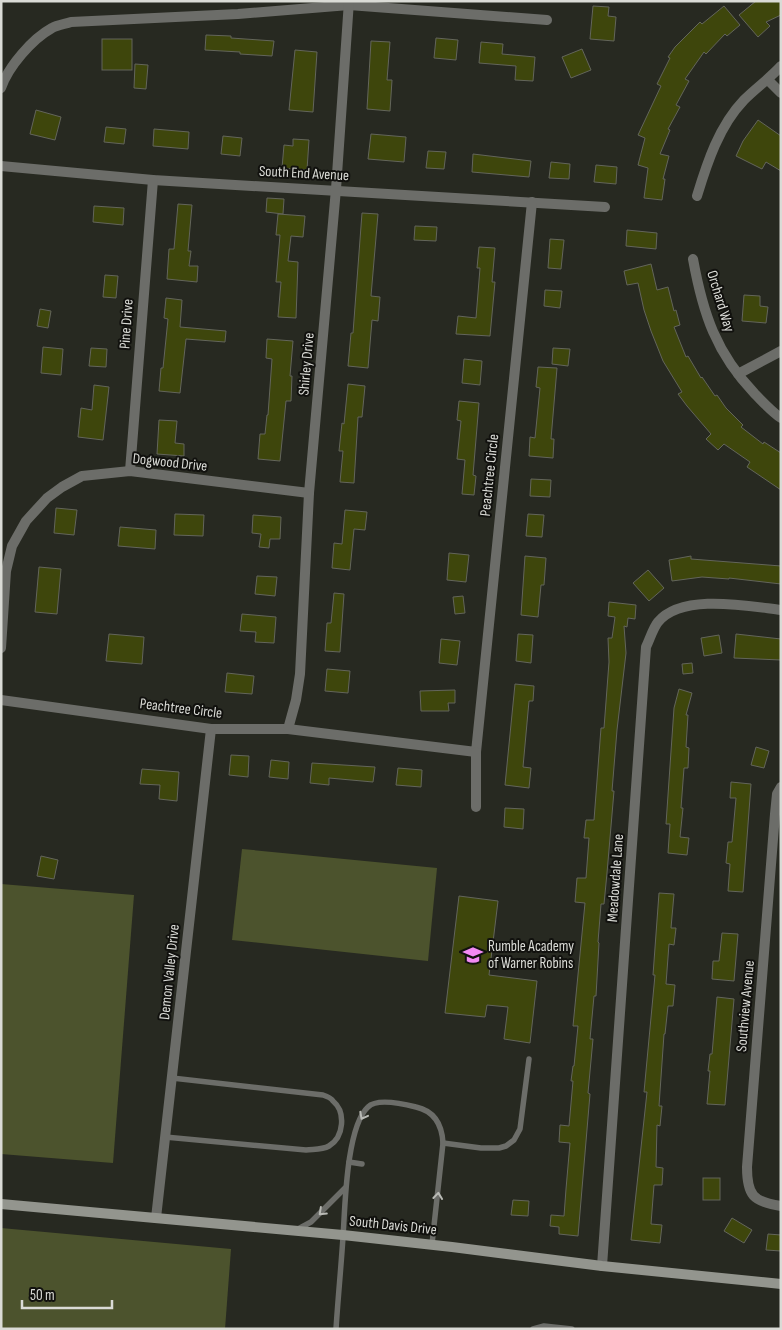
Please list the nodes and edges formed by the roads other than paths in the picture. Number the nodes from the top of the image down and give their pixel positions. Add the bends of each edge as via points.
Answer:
1 (349, 3) edge
2 (547, 20) dead end
3 (781, 66) edge
4 (768, 80) junction
5 (1, 88) edge
6 (781, 94) edge
7 (1, 166) edge
8 (153, 180) junction
9 (336, 189) junction
10 (697, 196) dead end
11 (532, 202) junction
12 (605, 207) dead end
13 (693, 259) dead end
14 (781, 351) edge
15 (738, 374) junction
16 (781, 418) edge
17 (130, 471) junction
18 (309, 493) junction
19 (781, 610) edge
20 (1, 648) edge
21 (1, 700) edge
22 (211, 729) junction
23 (288, 729) junction
24 (476, 752) junction
25 (781, 787) edge
26 (476, 806) dead end
27 (529, 1060) dead end
28 (172, 1078) junction
29 (165, 1137) junction
30 (443, 1143) junction
31 (349, 1162) junction
32 (362, 1164) dead end
33 (345, 1188) junction
34 (1, 1204) edge
35 (781, 1206) edge
36 (156, 1218) junction
37 (296, 1231) junction
38 (343, 1235) junction
39 (432, 1244) junction
40 (602, 1266) junction
41 (781, 1284) edge
42 (336, 1329) edge
43 (533, 1329) edge
44 (572, 1329) edge

1 - 2 street
1 - 5 street via 238,14 71,22 52,28 22,52
1 - 9 street, Shirley Drive
3 - 4 street
4 - 6 street
4 - 10 street via 744,100 729,119
7 - 8 street, South End Avenue
8 - 9 street, South End Avenue
8 - 17 street, Pine Drive
9 - 11 street, South End Avenue
9 - 18 street, Shirley Drive
11 - 12 street, South End Avenue
11 - 24 street, Peachtree Circle
13 - 15 street, Orchard Way via 709,323 722,351
14 - 15 street
15 - 16 street, Orchard Way
17 - 18 street, Dogwood Drive
17 - 20 street, Dogwood Drive via 82,476 47,498 26,521 12,546 6,571
18 - 23 street, Shirley Drive via 300,674
19 - 40 street, Meadowdale Lane via 726,604 688,606 671,612 657,623 646,647
21 - 22 street, Peachtree Circle
22 - 23 street, Peachtree Circle
22 - 28 street, Demon Valley Drive
23 - 24 street, Peachtree Circle
24 - 26 street, Peachtree Circle
25 - 35 street, Southview Avenue via 775,814 747,1167 748,1187 756,1199
27 - 30 lane via 520,1129 514,1140 499,1148
28 - 29 street, Demon Valley Drive
28 - 29 lane via 323,1095 338,1107 342,1124 339,1136 331,1145 306,1150
29 - 36 street, Demon Valley Drive
30 -> 31 lane via 437,1121 426,1109 400,1103 377,1103 368,1106 362,1116
39 -> 30 lane
31 - 32 lane
31 - 33 lane
33 -> 37 lane via 311,1222
33 - 38 lane
34 - 36 street, South Davis Drive
36 - 37 street, South Davis Drive
37 - 38 street, South Davis Drive
38 - 39 street, South Davis Drive
38 - 42 lane
39 - 40 street, South Davis Drive
40 - 41 street, South Davis Drive
43 - 44 lane via 544,1326

